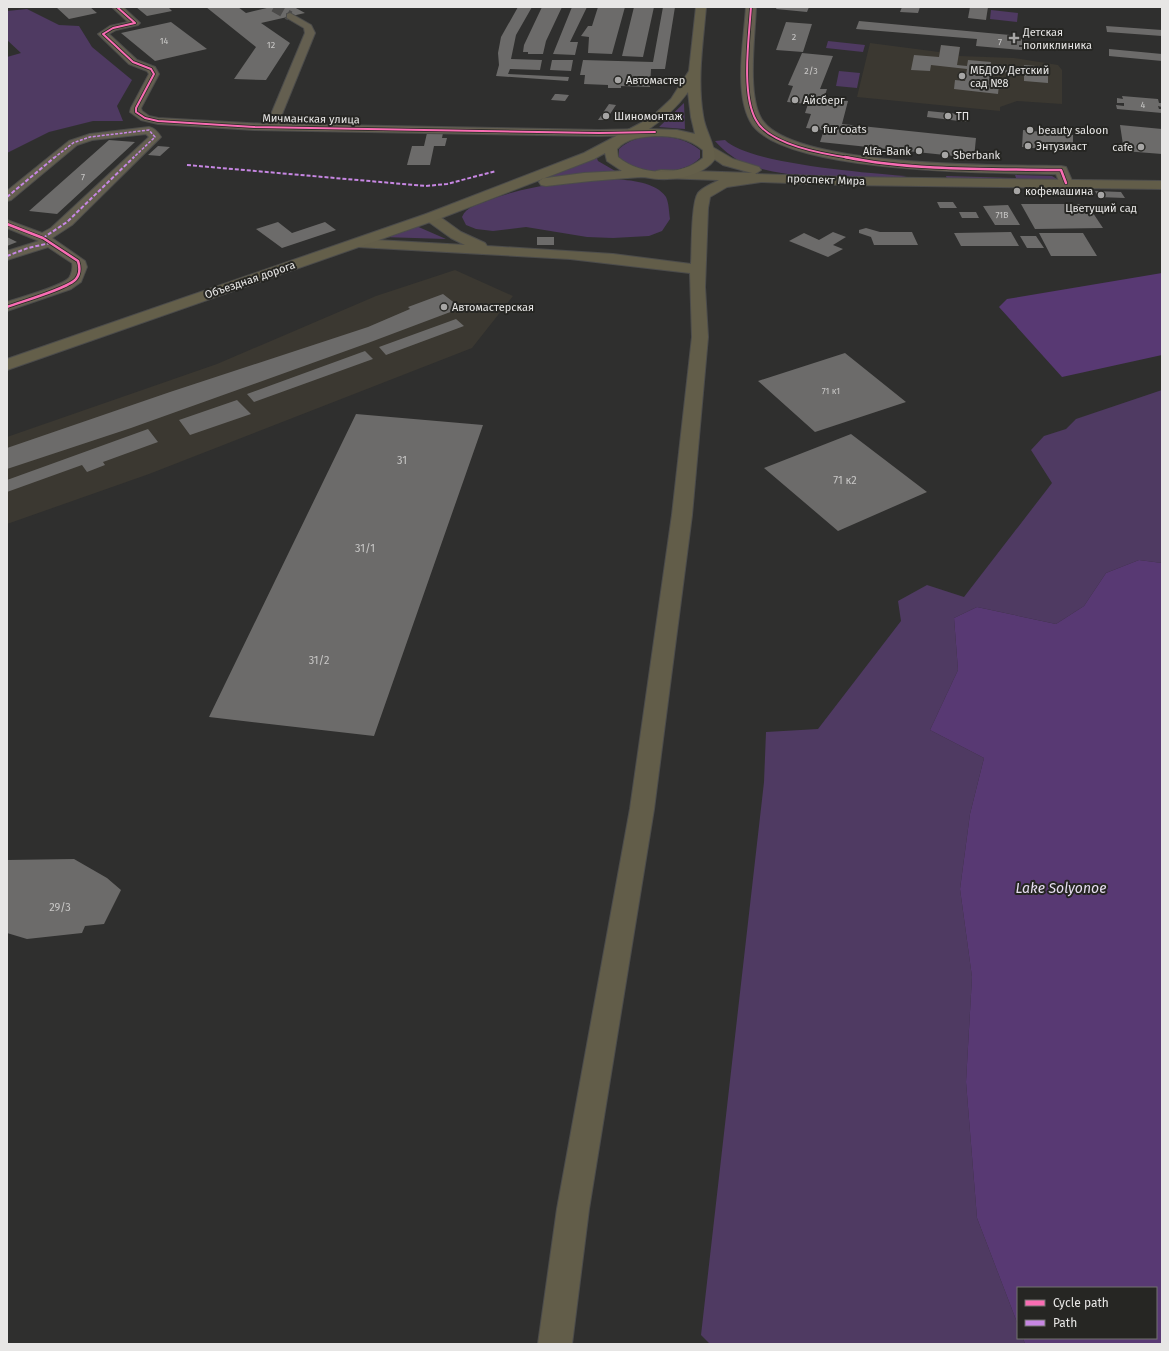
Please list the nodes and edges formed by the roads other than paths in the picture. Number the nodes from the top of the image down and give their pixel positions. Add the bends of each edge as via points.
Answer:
1 (117, 7) edge
2 (701, 7) edge
3 (751, 7) edge
4 (290, 16) tunnel mouth
5 (695, 70) junction
6 (271, 127) junction
7 (654, 132) junction
8 (634, 133) junction
9 (620, 140) junction
10 (709, 149) junction
11 (658, 174) junction
12 (760, 178) junction
13 (846, 181) junction
14 (1066, 183) junction
15 (1162, 186) edge
16 (492, 195) junction
17 (7, 197) edge
18 (701, 208) junction
19 (431, 217) junction
20 (7, 224) edge
21 (46, 241) junction
22 (358, 243) junction
23 (487, 249) junction
24 (7, 256) edge
25 (697, 269) junction
26 (7, 307) edge
27 (7, 364) edge
28 (555, 1344) edge

1 - 6 street, Мичманская улица via 135,23 113,28 103,34 133,62 149,68 154,74 136,112 145,118 158,121
2 - 5 main road
3 - 14 street via 748,91 755,120 768,134 801,149 857,159 940,166 1061,170
4 - 6 street via 308,27 310,33
5 - 8 main road via 675,102 660,116
5 - 10 main road via 698,124 701,137
6 - 8 street, Мичманская улица
7 - 8 street, Мичманская улица
7 - 9 main road
7 - 10 main road via 688,136
8 - 9 main road
9 - 11 main road via 611,148 610,153 615,162 629,169
9 - 16 main road via 589,156
10 - 11 main road via 709,159 701,166 686,172
10 - 13 main road via 728,162 756,170
11 - 12 main road, проспект Мира
11 - 16 main road, проспект Мира via 612,175 554,181 522,186
11 - 18 main road via 687,191
12 - 13 main road, проспект Мира
12 - 18 main road via 738,180 712,189 704,196
13 - 14 main road, проспект Мира
14 - 15 main road, проспект Мира
16 - 19 main road, Объездная дорога
17 - 21 street via 73,143 120,132 149,130 153,133 155,137
18 - 25 main road
19 - 22 main road, Объездная дорога
19 - 23 main road via 456,235
20 - 21 street
21 - 24 street
21 - 26 street via 78,261 80,268 76,279 66,286
22 - 23 main road
22 - 27 main road, Объездная дорога
23 - 25 main road via 631,260
25 - 28 main road via 700,337 682,515 642,809 573,1209

